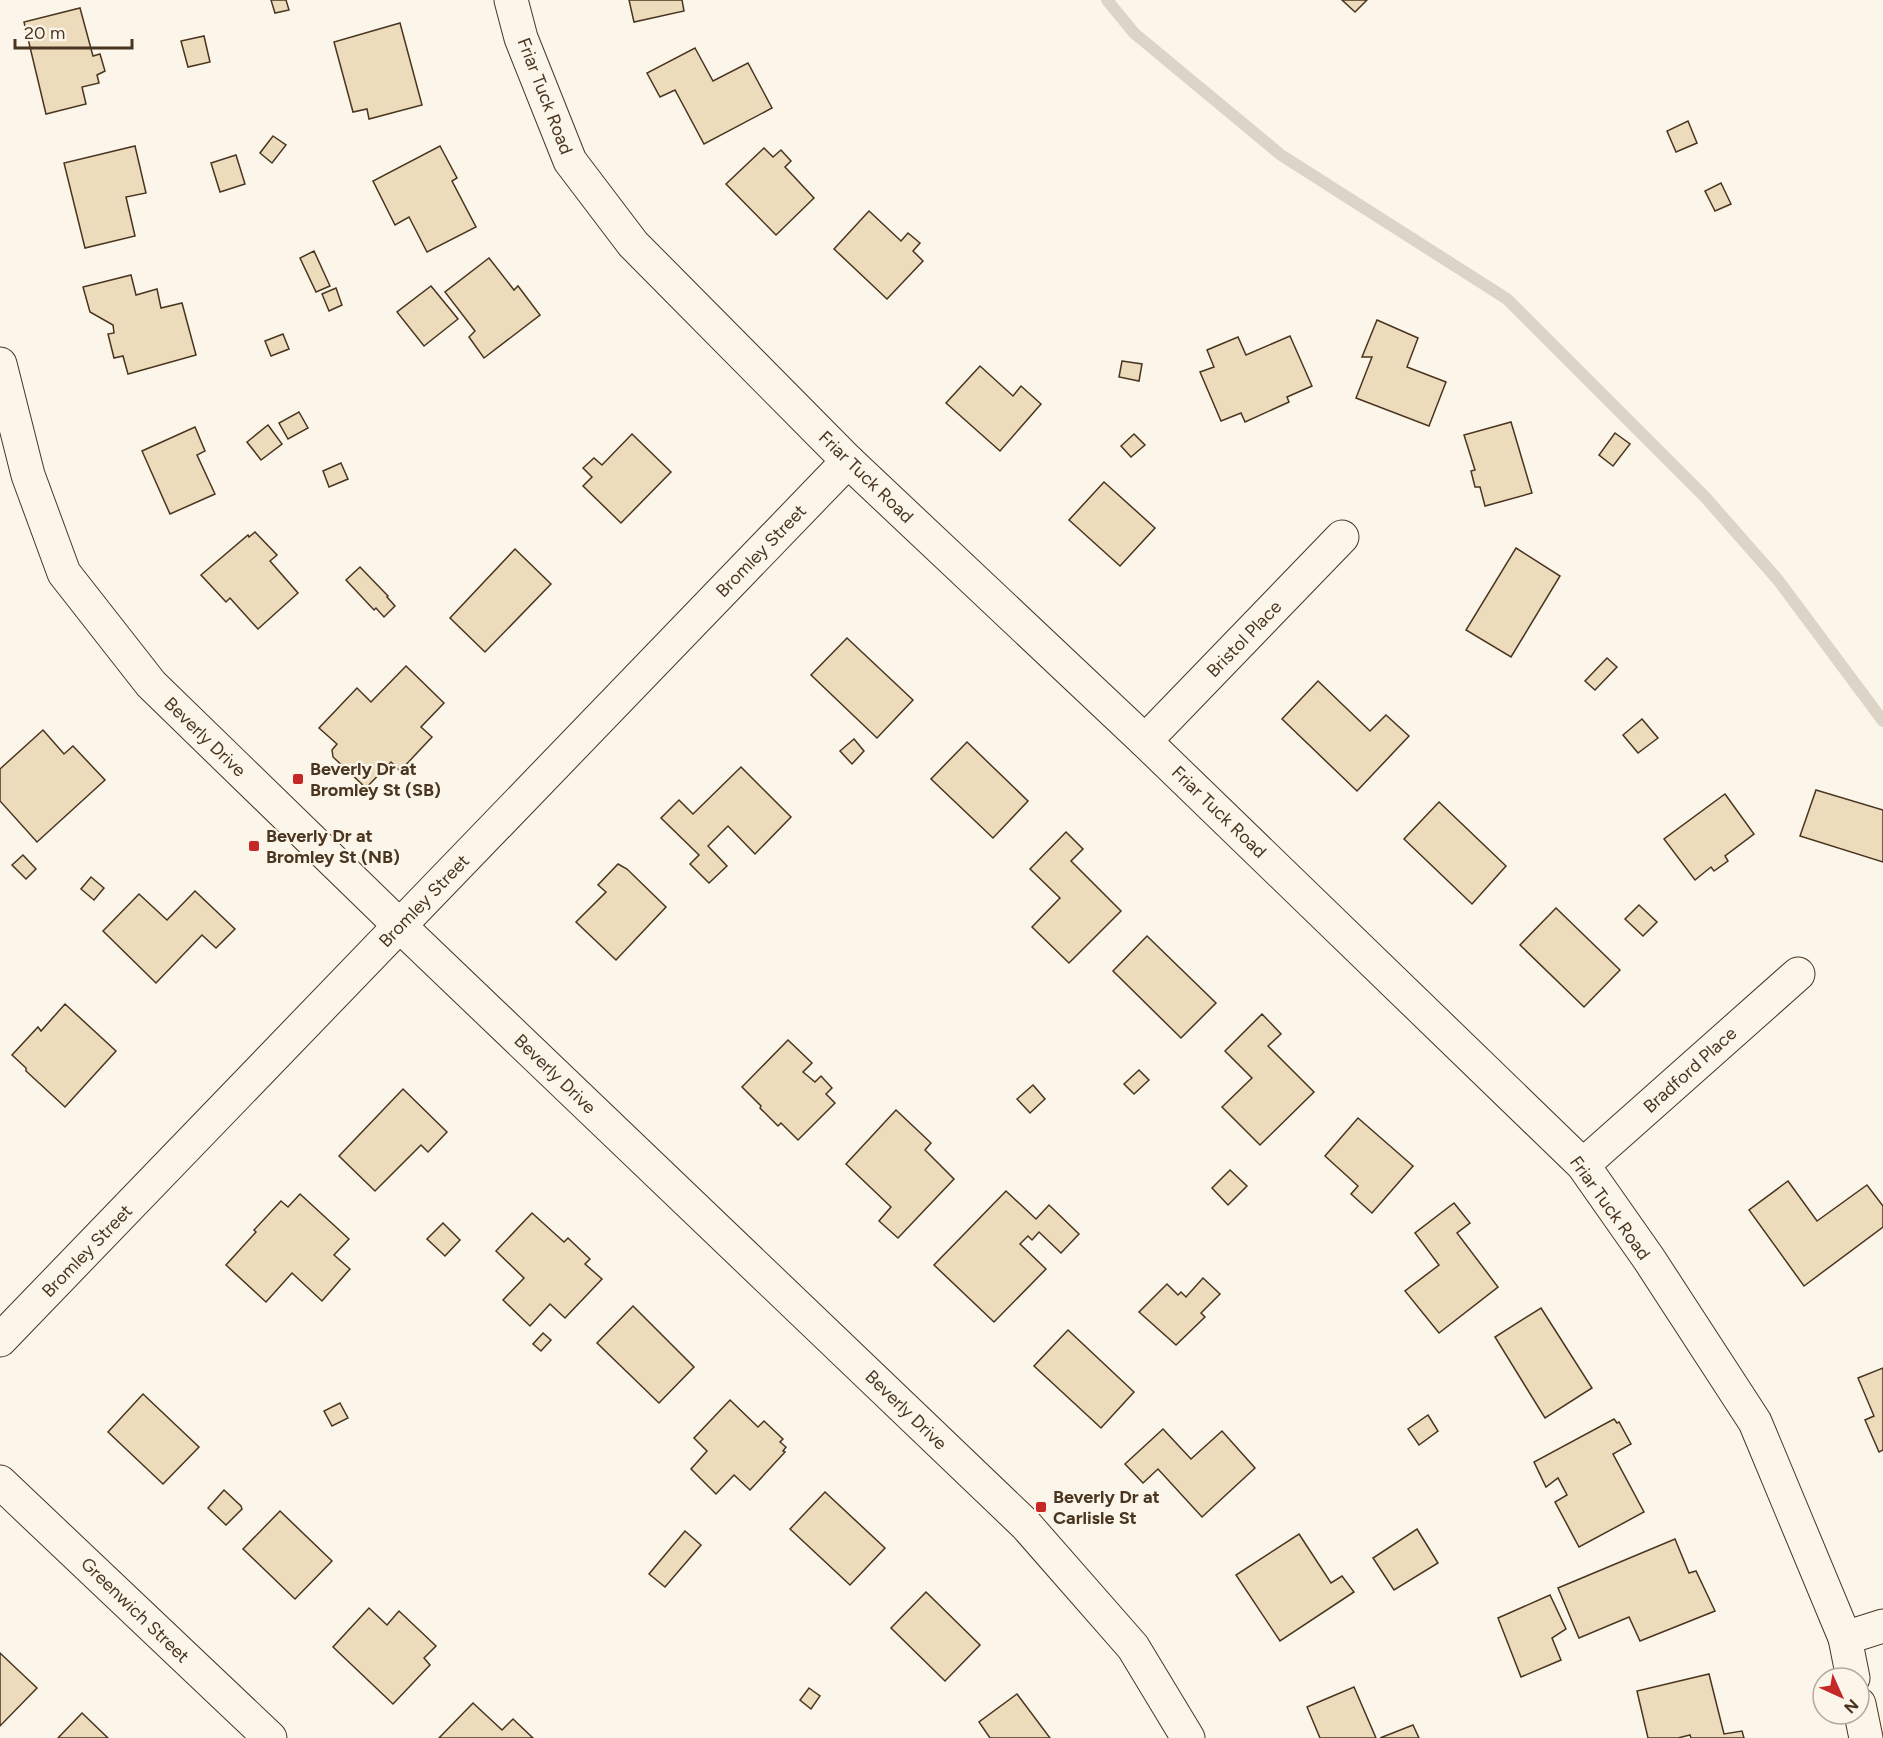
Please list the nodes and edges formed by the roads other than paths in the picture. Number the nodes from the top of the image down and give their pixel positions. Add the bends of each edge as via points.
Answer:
1 (511, 0) edge
2 (0, 364) edge
3 (848, 461) junction
4 (1342, 537) dead end
5 (1145, 741) junction
6 (400, 926) junction
7 (1798, 974) dead end
8 (1583, 1165) junction
9 (0, 1340) edge
10 (0, 1482) edge
11 (1883, 1626) edge
12 (1845, 1638) junction
13 (1851, 1666) edge
14 (270, 1738) edge
15 (1188, 1738) edge

1 - 3 street, Friar Tuck Road via 521,38 570,161 633,244
2 - 6 street, Beverly Drive via 28,475 64,573 151,684
3 - 5 street, Friar Tuck Road
3 - 6 street, Bromley Street
4 - 5 street, Bristol Place
5 - 8 street, Friar Tuck Road
6 - 9 street, Bromley Street
6 - 15 street, Beverly Drive via 1026,1525 1133,1647
7 - 8 street, Bradford Place
8 - 12 street, Friar Tuck Road via 1755,1422
10 - 14 street, Greenwich Street
11 - 12 street
12 - 13 street, Friar Tuck Road

